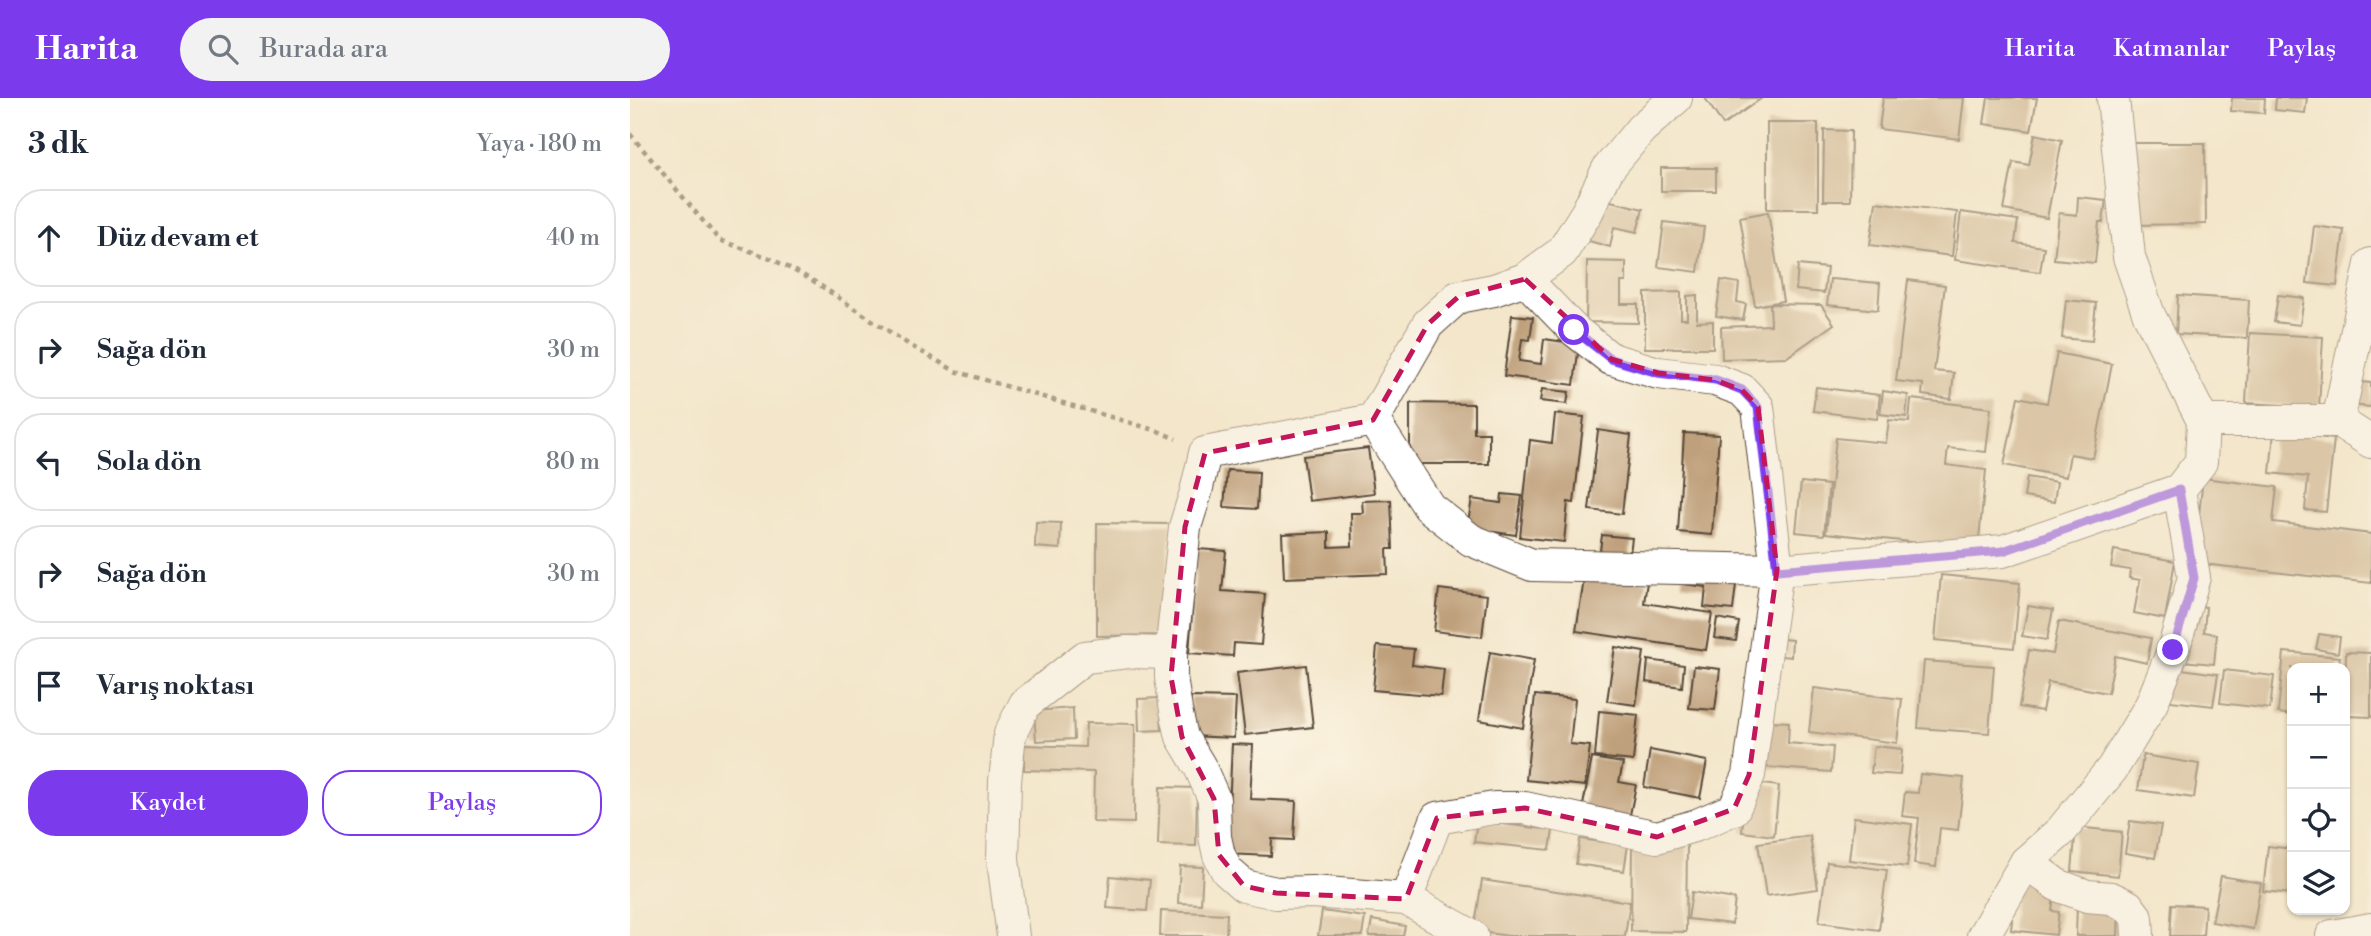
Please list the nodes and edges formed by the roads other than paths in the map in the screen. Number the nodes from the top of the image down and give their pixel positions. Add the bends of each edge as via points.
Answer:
1 (1676, 98) edge
2 (2113, 98) edge
3 (2371, 264) edge
4 (1525, 279) junction
5 (1373, 421) junction
6 (2203, 421) junction
7 (2338, 421) junction
8 (2371, 442) edge
9 (2179, 490) junction
10 (1777, 570) junction
11 (1171, 653) junction
12 (2026, 862) junction
13 (1406, 899) junction
14 (2371, 929) edge
15 (1013, 936) edge
16 (1472, 936) edge
17 (1983, 936) edge
18 (2138, 936) edge
19 (2332, 936) edge

1 - 4 street via 1641,129 1608,169 1562,251
2 - 6 street via 2129,257 2149,315
3 - 7 street
4 - 5 street via 1458,297 1429,324
4 - 10 street via 1574,330 1611,359 1658,373 1716,380 1742,390 1758,407
5 - 10 street via 1429,507 1471,540 1532,565
5 - 11 street via 1205,453 1185,527
6 - 7 street
6 - 9 street via 2201,462
7 - 8 street
9 - 10 street via 2003,551
9 - 12 street via 2194,578 2151,705 2112,769 2061,831
10 - 13 street via 1749,775 1734,809 1657,837 1525,808 1494,808 1437,818
11 - 13 street via 1182,737 1214,799 1215,837 1227,871 1244,886 1276,893
11 - 15 street via 1085,657 1025,704 1010,734 1005,781 1003,860
12 - 17 street
12 - 18 street via 2057,885 2128,906 2137,918
13 - 16 street
14 - 19 street

